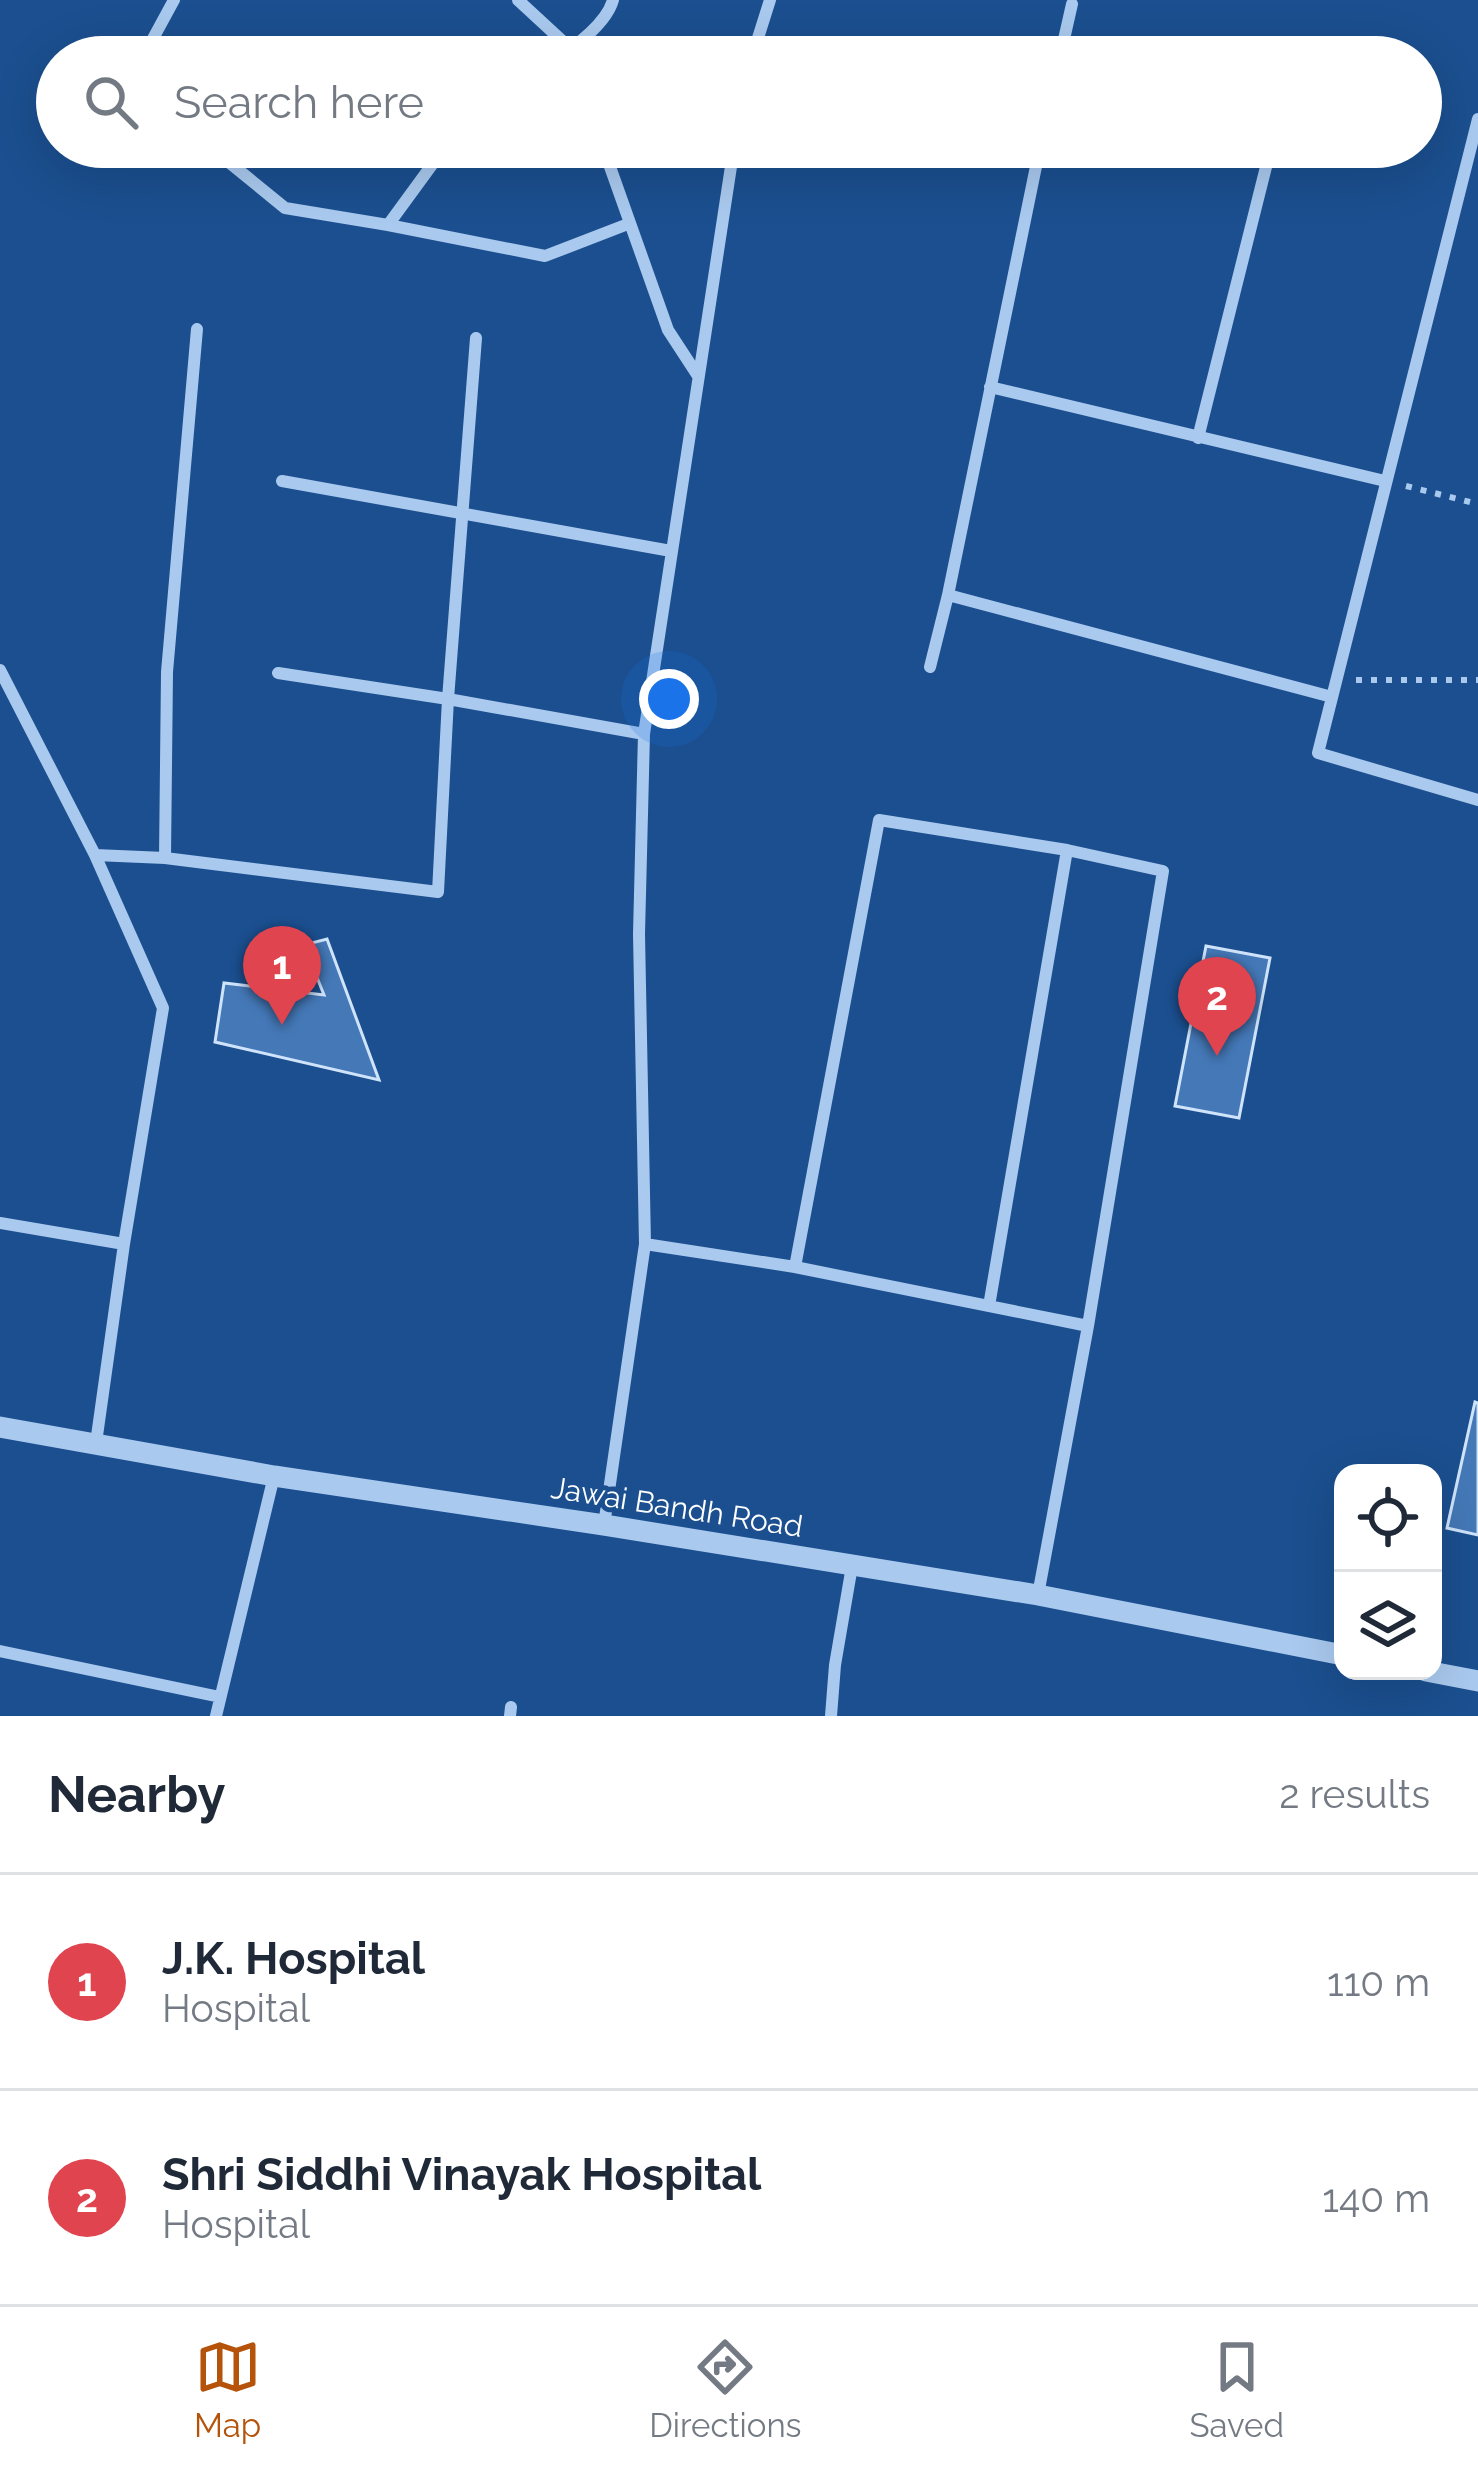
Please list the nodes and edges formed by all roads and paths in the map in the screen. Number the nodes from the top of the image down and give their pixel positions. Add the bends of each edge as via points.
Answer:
1 (174, 0) edge
2 (518, 0) edge
3 (614, 0) edge
4 (770, 0) edge
5 (1072, 4) dead end
6 (154, 36) edge
7 (555, 36) edge
8 (587, 36) edge
9 (759, 36) edge
10 (1065, 36) edge
11 (1478, 118) edge
12 (236, 168) edge
13 (430, 168) edge
14 (610, 168) edge
15 (731, 168) edge
16 (1036, 168) edge
17 (1266, 168) edge
18 (628, 224) junction
19 (388, 225) junction
20 (197, 328) dead end
21 (476, 338) dead end
22 (699, 377) junction
23 (990, 387) junction
24 (1198, 438) junction
25 (282, 481) dead end
26 (1385, 481) junction
27 (1478, 504) edge
28 (462, 515) junction
29 (671, 551) junction
30 (948, 596) junction
31 (930, 667) dead end
32 (0, 670) edge
33 (278, 673) dead end
34 (1336, 680) junction
35 (1478, 680) edge
36 (1332, 697) junction
37 (448, 699) junction
38 (644, 734) junction
39 (1478, 800) edge
40 (1067, 850) junction
41 (95, 855) junction
42 (165, 859) junction
43 (0, 1223) edge
44 (124, 1244) junction
45 (645, 1244) junction
46 (796, 1268) junction
47 (989, 1306) junction
48 (1088, 1327) junction
49 (0, 1427) edge
50 (96, 1443) junction
51 (274, 1476) junction
52 (604, 1525) junction
53 (852, 1566) junction
54 (1038, 1595) junction
55 (0, 1651) edge
56 (1334, 1653) edge
57 (1442, 1674) edge
58 (1478, 1681) edge
59 (220, 1697) junction
60 (216, 1716) edge
61 (831, 1716) edge

1 - 6 street
2 - 7 street
3 - 8 street
4 - 9 street
5 - 10 street
11 - 26 street
12 - 19 street via 285,208
13 - 19 street
14 - 18 street
15 - 22 street
16 - 23 street
17 - 24 street
18 - 19 street via 545,256
18 - 22 street via 668,330
20 - 42 street via 167,672
21 - 28 street
22 - 29 street
23 - 24 street
23 - 30 street
24 - 26 street
25 - 28 street
26 - 27 path
26 - 34 street
28 - 29 street
28 - 37 street
29 - 38 street
30 - 31 street
30 - 36 street
32 - 41 street
33 - 37 street
34 - 35 path
34 - 36 street
36 - 39 street via 1318,754
37 - 38 street
37 - 42 street via 438,892
38 - 45 street
40 - 46 street via 879,820
40 - 47 street
40 - 48 street via 1163,871
41 - 42 street
41 - 44 street via 164,1007
43 - 44 street
44 - 50 street
45 - 46 street
45 - 52 street
46 - 47 street
47 - 48 street
48 - 54 street
49 - 50 street, Jawai Bandh Road
50 - 51 street, Jawai Bandh Road
51 - 52 street, Jawai Bandh Road
51 - 59 street
52 - 53 street, Jawai Bandh Road
53 - 54 street, Jawai Bandh Road
53 - 61 street
54 - 56 street, Jawai Bandh Road
55 - 59 street
57 - 58 street
59 - 60 street

